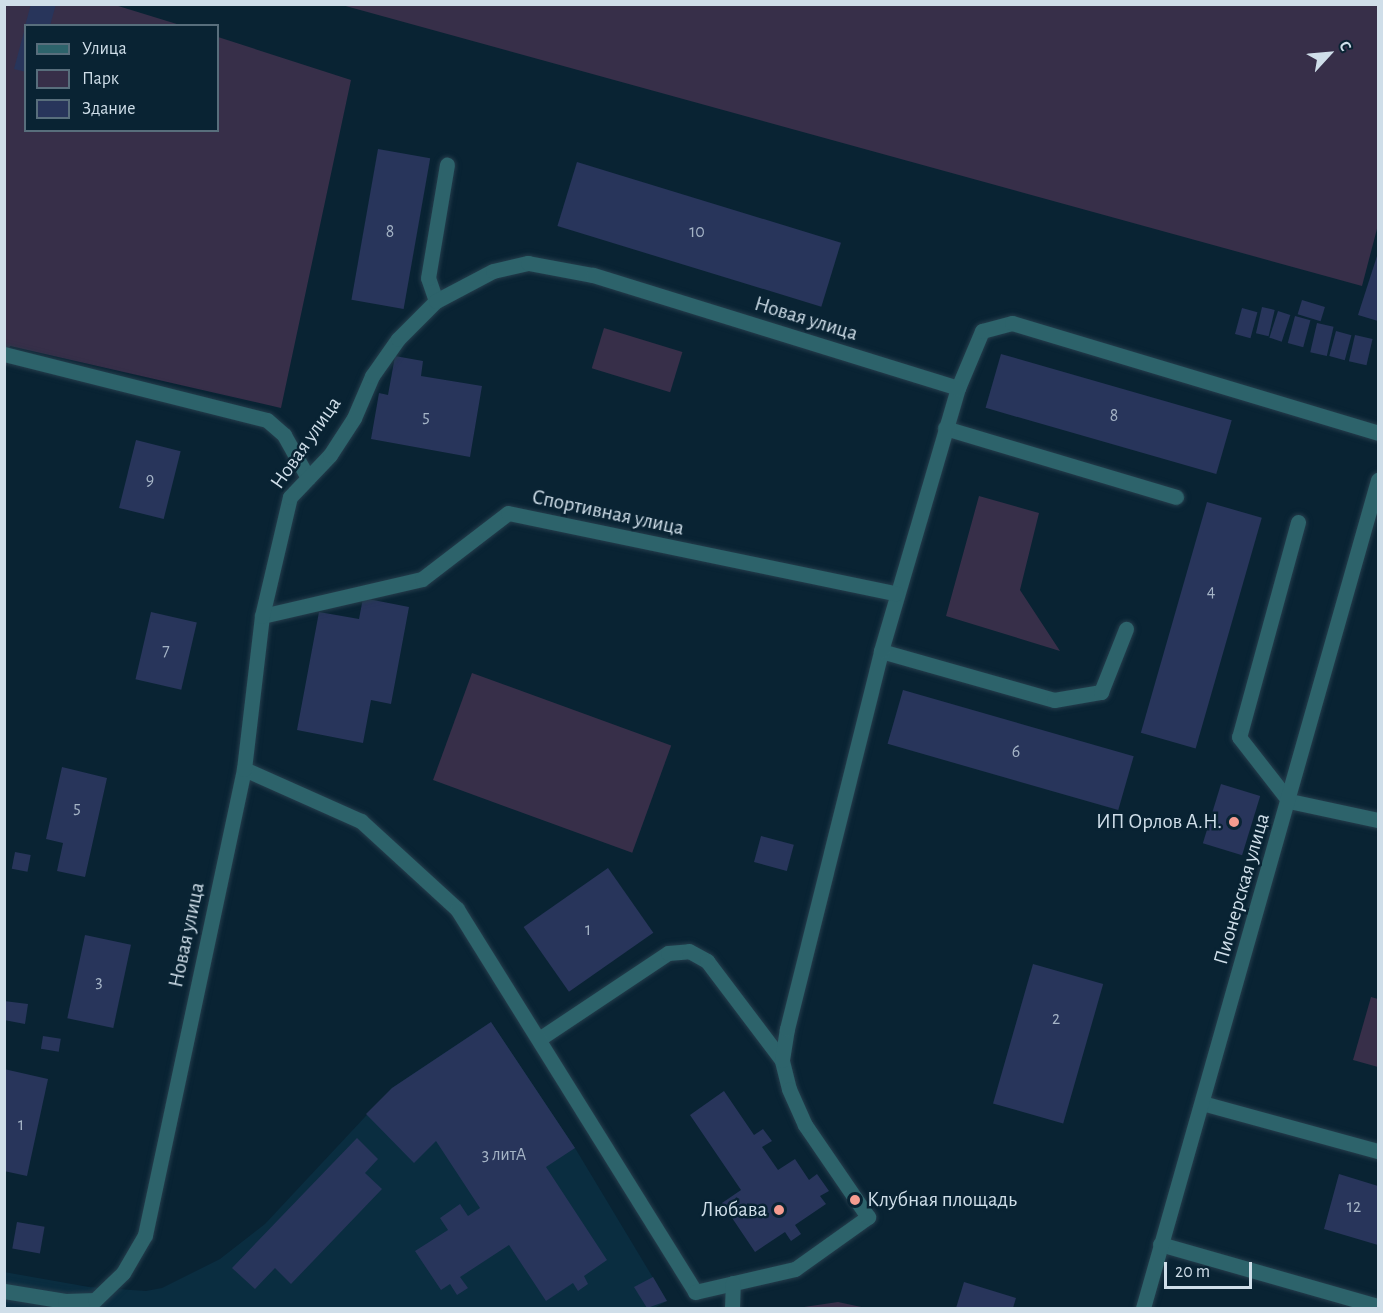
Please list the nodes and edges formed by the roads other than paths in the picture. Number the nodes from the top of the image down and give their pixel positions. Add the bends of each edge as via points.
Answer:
1 (447, 165) dead end
2 (436, 301) junction
3 (4, 354) edge
4 (958, 388) junction
5 (945, 428) junction
6 (1378, 433) edge
7 (308, 478) junction
8 (1378, 480) edge
9 (1176, 497) dead end
10 (1298, 522) dead end
11 (896, 593) junction
12 (262, 616) junction
13 (1126, 629) dead end
14 (881, 651) junction
15 (244, 769) junction
16 (1289, 801) junction
17 (1378, 820) edge
18 (539, 1039) junction
19 (782, 1060) junction
20 (1202, 1103) junction
21 (1378, 1150) edge
22 (1160, 1244) junction
23 (733, 1283) junction
24 (4, 1290) edge
25 (1378, 1306) edge
26 (732, 1308) edge
27 (1143, 1308) edge

1 - 2 street via 428,278
2 - 4 street, Новая улица via 493,271 528,263 593,275
2 - 7 street, Новая улица via 398,339 372,376 354,418 330,455
3 - 7 street via 267,420 284,435
4 - 5 street
4 - 6 street via 982,331 1012,323
5 - 9 street
5 - 11 street
7 - 12 street, Новая улица via 290,497
8 - 16 street, Пионерская улица
10 - 16 street via 1239,737
11 - 12 street, Спортивная улица via 508,513 422,579
11 - 14 street
12 - 15 street, Новая улица
13 - 14 street via 1101,692 1054,700
14 - 19 street
15 - 18 street via 361,821 421,872 457,909
15 - 24 street, Новая улица via 145,1235 123,1273 95,1300 65,1301
16 - 17 street
16 - 20 street, Пионерская улица
18 - 19 street via 668,953 689,951 707,961
18 - 23 street via 696,1292
19 - 23 street via 789,1089 805,1125 868,1216 795,1269
20 - 21 street
20 - 22 street, Пионерская улица
22 - 25 street
22 - 27 street, Пионерская улица
23 - 26 street

